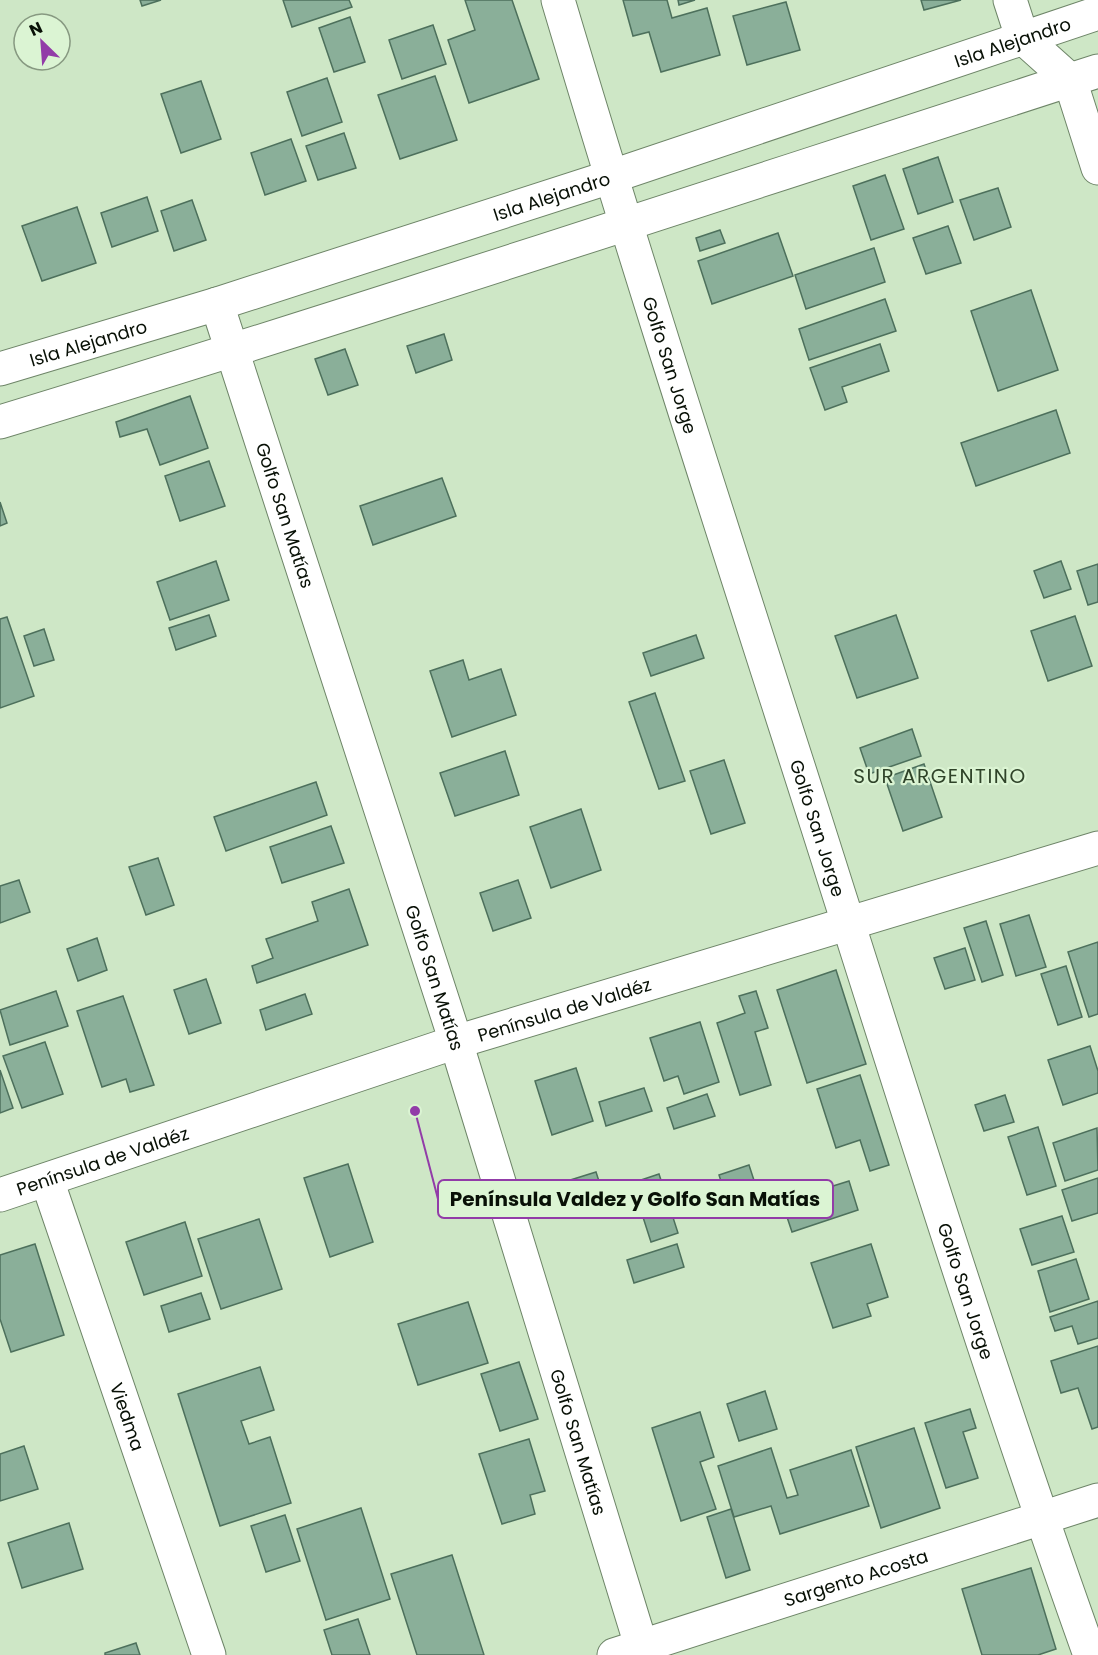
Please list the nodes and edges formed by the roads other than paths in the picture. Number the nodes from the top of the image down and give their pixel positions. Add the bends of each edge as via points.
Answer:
1 (558, 0) edge
2 (1010, 0) edge
3 (1098, 13) edge
4 (1022, 37) junction
5 (1084, 75) edge
6 (1098, 168) edge
7 (610, 177) junction
8 (626, 226) junction
9 (218, 304) junction
10 (234, 351) junction
11 (0, 369) edge
12 (0, 422) edge
13 (1098, 848) edge
14 (848, 923) junction
15 (456, 1042) junction
16 (47, 1179) junction
17 (0, 1195) edge
18 (1098, 1500) edge
19 (1041, 1518) junction
20 (633, 1652) edge
21 (209, 1655) edge
22 (1090, 1655) edge

1 - 7 street, Golfo San Jorge
2 - 4 street
3 - 4 street, Isla Alejandro
4 - 5 street
4 - 7 street, Isla Alejandro
5 - 6 street
5 - 8 street
7 - 8 street, Golfo San Jorge
7 - 9 street, Isla Alejandro
8 - 10 street
8 - 14 street, Golfo San Jorge
9 - 10 street, Golfo San Matías
9 - 11 street, Isla Alejandro
10 - 12 street
10 - 15 street, Golfo San Matías
13 - 14 street, Península de Valdéz
14 - 15 street, Península de Valdéz
14 - 19 street, Golfo San Jorge
15 - 16 street, Península de Valdéz
15 - 20 street, Golfo San Matías
16 - 17 street, Península de Valdéz
16 - 21 street, Viedma
18 - 19 street, Sargento Acosta
19 - 20 street, Sargento Acosta
19 - 22 street, Golfo San Jorge

